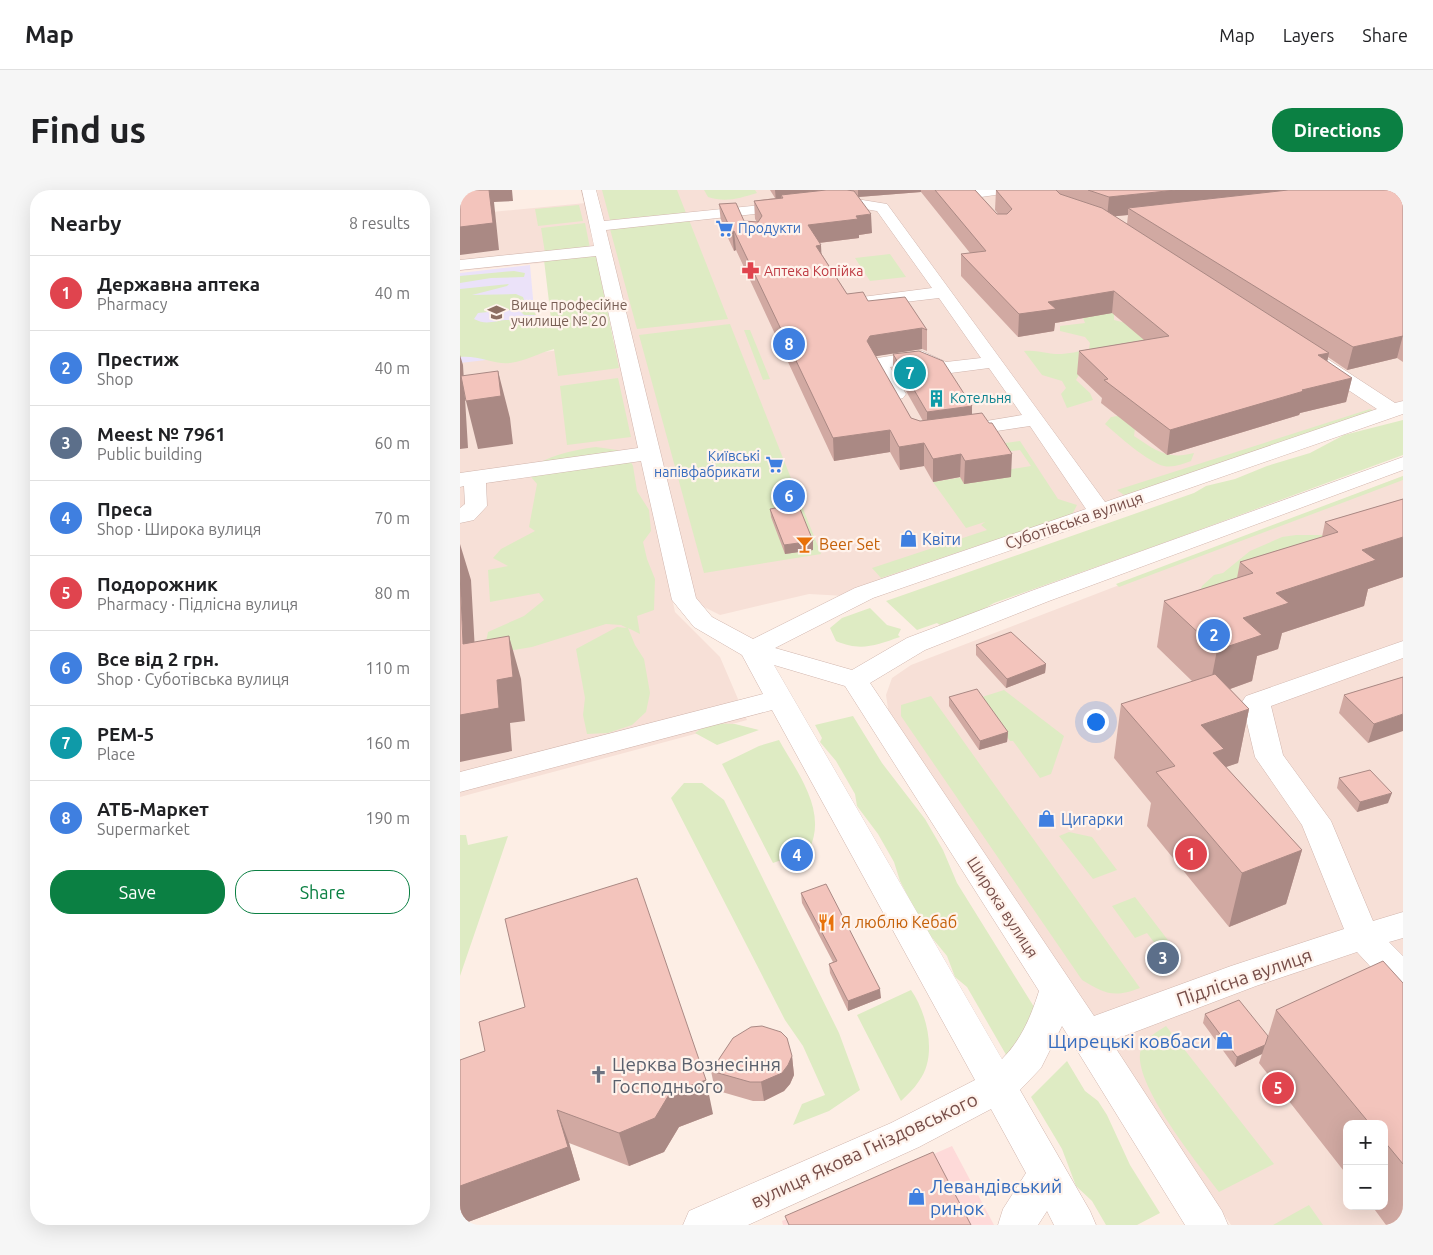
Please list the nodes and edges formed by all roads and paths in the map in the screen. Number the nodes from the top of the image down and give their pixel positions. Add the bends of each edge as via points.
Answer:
1 (589, 190) edge
2 (999, 190) edge
3 (835, 196) edge
4 (742, 211) junction
5 (598, 226) junction
6 (750, 228) edge
7 (1001, 229) edge
8 (603, 250) junction
9 (460, 265) edge
10 (944, 292) junction
11 (862, 302) edge
12 (1308, 355) edge
13 (993, 362) junction
14 (1398, 409) edge
15 (906, 411) edge
16 (1034, 419) junction
17 (938, 433) edge
18 (650, 453) junction
19 (1403, 463) edge
20 (467, 478) edge
21 (1099, 511) junction
22 (460, 516) edge
23 (1403, 649) edge
24 (752, 650) junction
25 (855, 680) junction
26 (779, 699) junction
27 (460, 782) edge
28 (1403, 925) edge
29 (1363, 936) junction
30 (1403, 979) edge
31 (1057, 989) junction
32 (1087, 1035) junction
33 (998, 1087) junction
34 (1047, 1175) junction
35 (723, 1221) edge
36 (1018, 1225) edge
37 (1076, 1225) edge
38 (1208, 1225) edge

1 - 5 street
2 - 7 street via 970,194
3 - 4 street via 815,204
3 - 10 street via 882,207
4 - 5 street
4 - 6 street
5 - 8 street
8 - 9 street
8 - 18 street
10 - 11 street
10 - 13 street
12 - 14 street
13 - 15 street via 942,368 922,357 878,363
13 - 16 street
14 - 21 street, Суботівська вулиця
16 - 17 street
16 - 21 street
18 - 20 street
18 - 24 street via 684,600 703,622
19 - 25 street via 916,644
20 - 22 street via 476,506
21 - 24 street, Суботівська вулиця via 864,593
23 - 29 street via 1256,702 1269,757 1316,821
24 - 25 street
24 - 26 street
25 - 31 street, Широка вулиця
26 - 27 street
26 - 33 street
28 - 29 street, Підлісна вулиця
29 - 30 street
29 - 32 street, Підлісна вулиця via 1164,1004
31 - 32 street, Широка вулиця
31 - 33 street, вулиця Якова Гніздовського via 1047,1020 1028,1057
32 - 38 street, Широка вулиця
33 - 34 street
33 - 35 street, вулиця Якова Гніздовського
34 - 36 street
34 - 37 street

